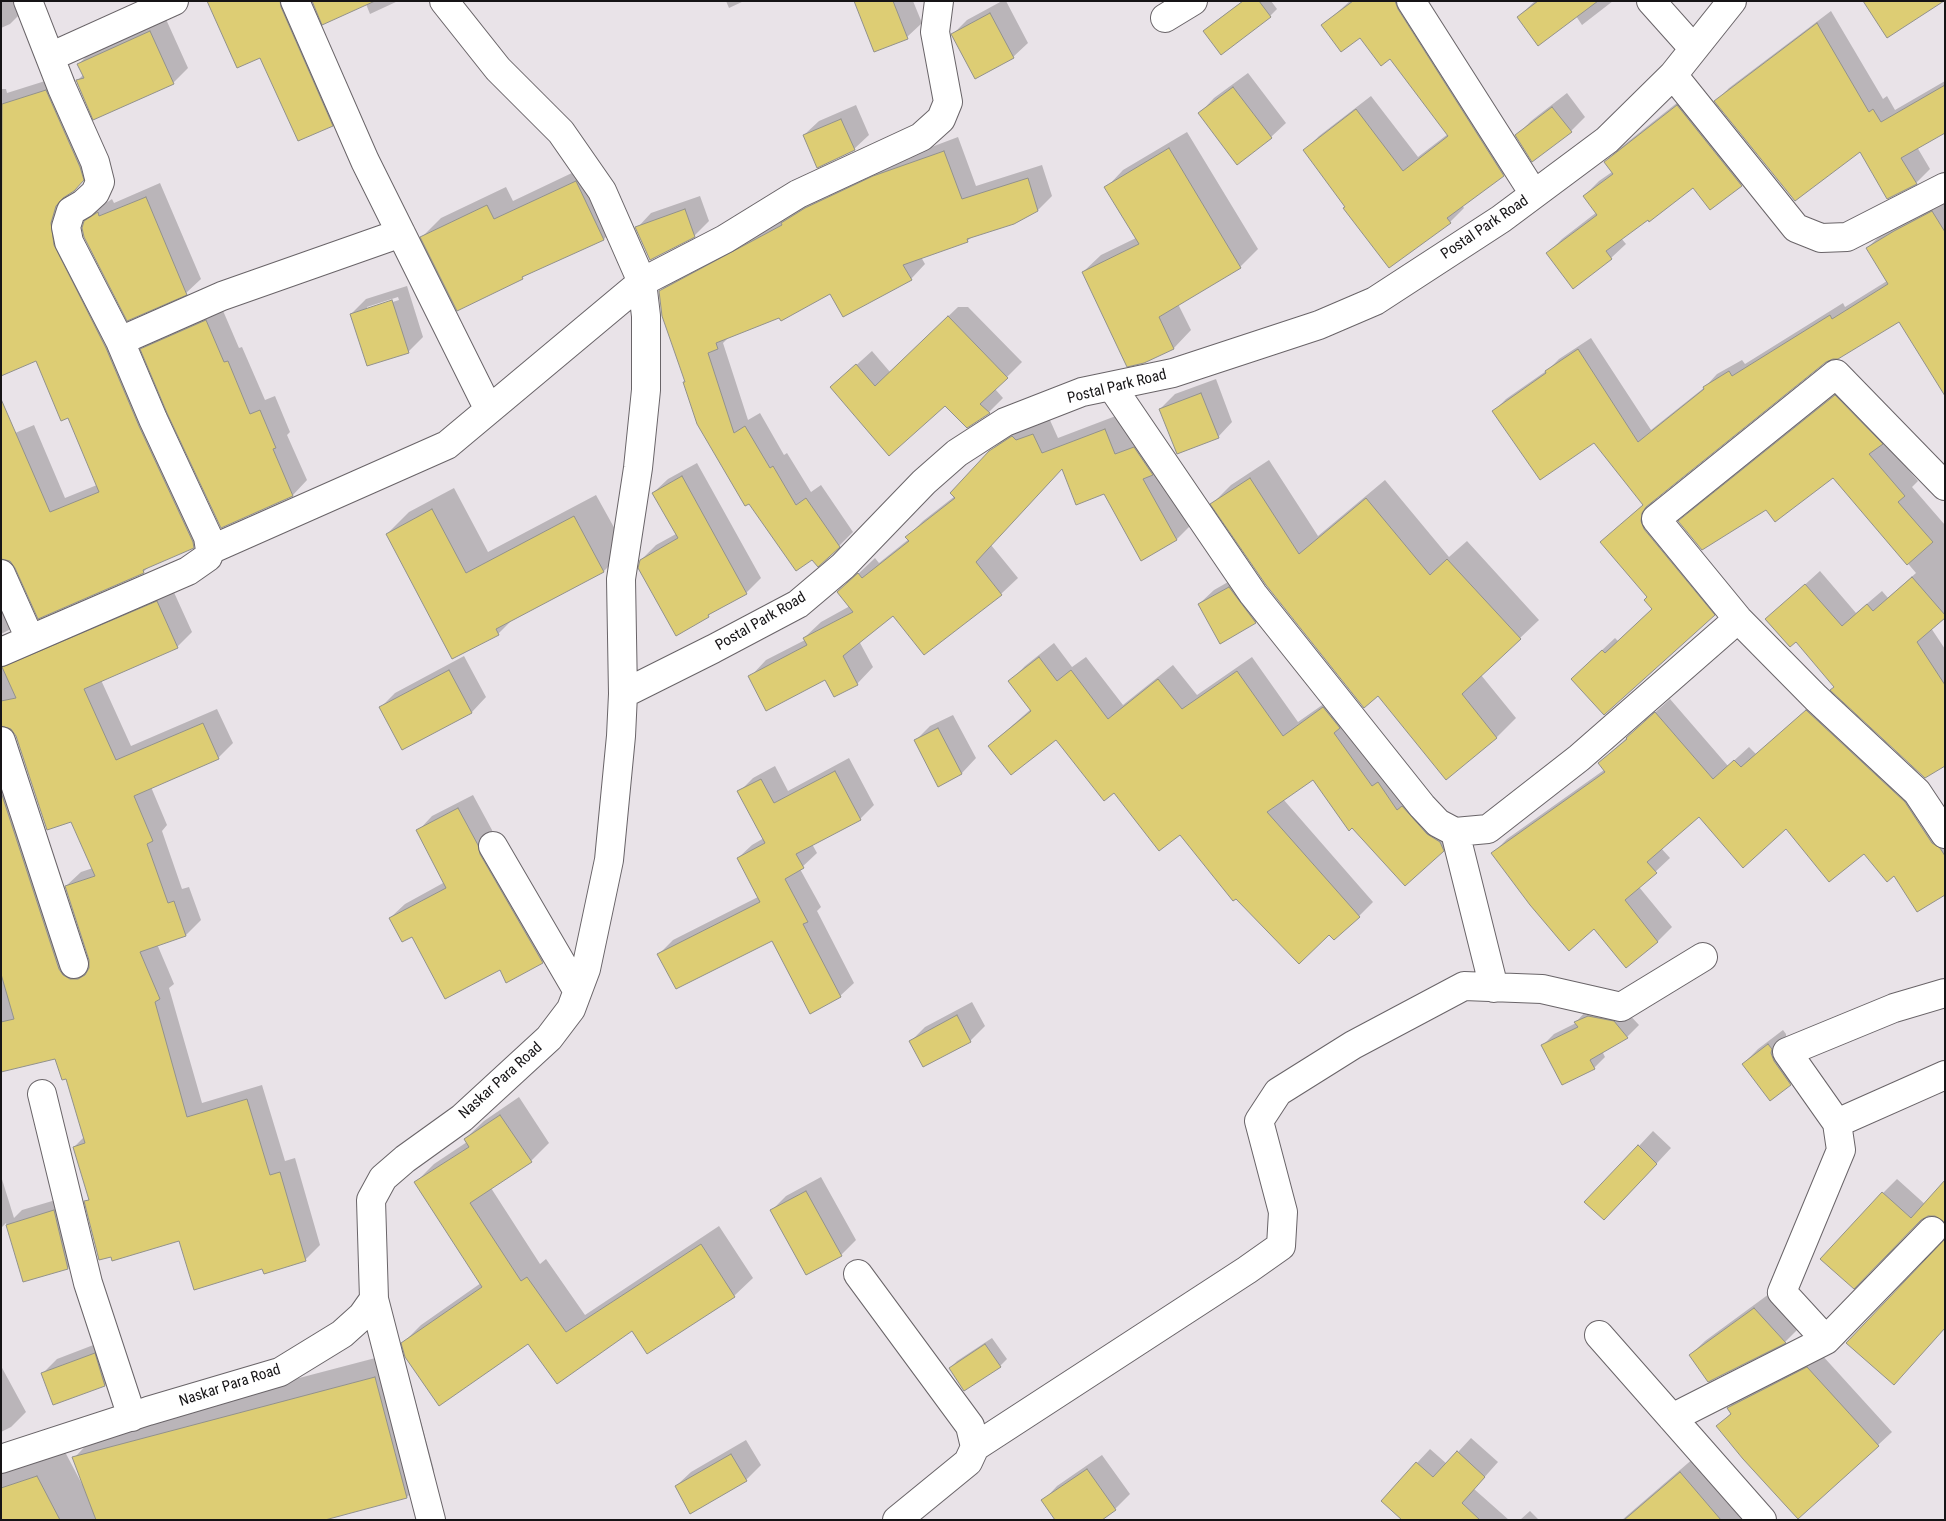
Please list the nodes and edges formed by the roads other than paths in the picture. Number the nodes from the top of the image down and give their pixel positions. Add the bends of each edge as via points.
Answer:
1 (28, 1) edge
2 (174, 1) edge
3 (295, 1) edge
4 (444, 1) edge
5 (939, 1) edge
6 (1193, 1) edge
7 (1411, 1) edge
8 (1651, 1) edge
9 (1732, 1) edge
10 (1165, 18) dead end
11 (1692, 48) junction
12 (50, 56) junction
13 (1673, 75) junction
14 (1945, 187) edge
15 (1534, 194) junction
16 (401, 233) junction
17 (642, 282) junction
18 (120, 341) junction
19 (1112, 387) junction
20 (489, 410) junction
21 (1945, 486) edge
22 (210, 550) junction
23 (1, 574) edge
24 (1738, 619) junction
25 (30, 639) junction
26 (1, 652) edge
27 (623, 694) junction
28 (1, 741) edge
29 (1455, 832) junction
30 (1945, 834) edge
31 (493, 846) dead end
32 (1703, 957) dead end
33 (74, 964) dead end
34 (1494, 988) junction
35 (578, 990) junction
36 (1945, 993) edge
37 (1945, 1074) edge
38 (42, 1094) dead end
39 (1837, 1123) junction
40 (1932, 1231) dead end
41 (858, 1274) dead end
42 (374, 1299) junction
43 (1599, 1335) dead end
44 (1826, 1340) junction
45 (132, 1417) junction
46 (1672, 1418) junction
47 (975, 1447) junction
48 (1, 1459) edge
49 (431, 1520) edge
50 (897, 1520) edge
51 (1762, 1520) edge

1 - 12 street
2 - 12 street
3 - 16 street via 365,161
4 - 17 street via 498,69 561,132 602,191
5 - 17 street via 935,32 948,102 941,119 921,137 798,194 725,239
6 - 10 street
7 - 15 street
8 - 11 street
9 - 11 street, Postal Park Road
11 - 13 street, Postal Park Road
12 - 18 street via 95,162 100,182 95,193 71,211 66,227 69,242
13 - 14 street via 1796,228 1821,238 1847,237
13 - 15 street, Postal Park Road via 1607,140
15 - 19 street, Postal Park Road via 1375,301 1320,325 1173,373
16 - 18 street via 222,296
16 - 20 street
17 - 20 street
17 - 27 street via 646,316 646,390 621,579
18 - 22 street via 208,537
19 - 27 street, Postal Park Road via 1082,392 1005,422 957,453 924,482 843,566 798,604
19 - 29 street via 1253,594 1422,806 1438,823
20 - 22 street via 447,445
21 - 24 street via 1836,374 1656,519
22 - 25 street via 208,557 188,571
23 - 25 street
24 - 29 street via 1580,758 1488,829
24 - 30 street via 1816,698 1917,792
25 - 26 street
27 - 35 street via 608,860 586,968
28 - 33 street
29 - 34 street
31 - 35 street
32 - 34 street via 1621,1007 1542,989
34 - 47 street via 1464,986 1354,1045 1278,1092 1259,1121 1283,1212 1281,1246
35 - 42 street, Naskar Para Road via 571,1008 549,1038 462,1118 383,1178 371,1200
36 - 39 street via 1894,1008 1787,1052
37 - 39 street
38 - 45 street via 88,1283
39 - 44 street via 1841,1150 1782,1292
40 - 44 street
41 - 47 street via 970,1426
42 - 45 street, Naskar Para Road via 362,1316 342,1334 280,1372
42 - 49 street
43 - 46 street
44 - 46 street
45 - 48 street, Naskar Para Road
46 - 51 street
47 - 50 street via 968,1462

